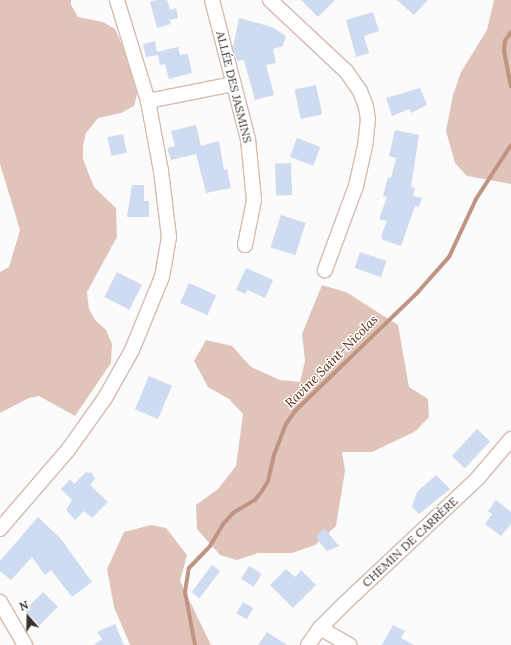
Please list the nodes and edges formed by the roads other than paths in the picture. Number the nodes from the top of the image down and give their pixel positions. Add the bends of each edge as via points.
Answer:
1 (117, 0) edge
2 (212, 0) edge
3 (270, 0) edge
4 (233, 84) junction
5 (148, 101) junction
6 (245, 245) dead end
7 (325, 270) dead end
8 (511, 439) edge
9 (0, 529) edge
10 (0, 602) edge
11 (320, 628) junction
12 (25, 645) edge
13 (308, 645) edge
14 (350, 645) edge

1 - 5 street
2 - 4 street, ALLÉE DES JASMINS
3 - 7 street via 346,70 360,91 366,107 368,119 365,146 356,186
4 - 5 street
4 - 6 street, ALLÉE DES JASMINS via 248,139 254,200
5 - 9 street via 161,171 169,237 162,277 132,350 105,398 68,450
8 - 11 street, CHEMIN DE CARRÈRE via 478,478
10 - 12 street
11 - 13 street, CHEMIN DE CARRÈRE
11 - 14 street

